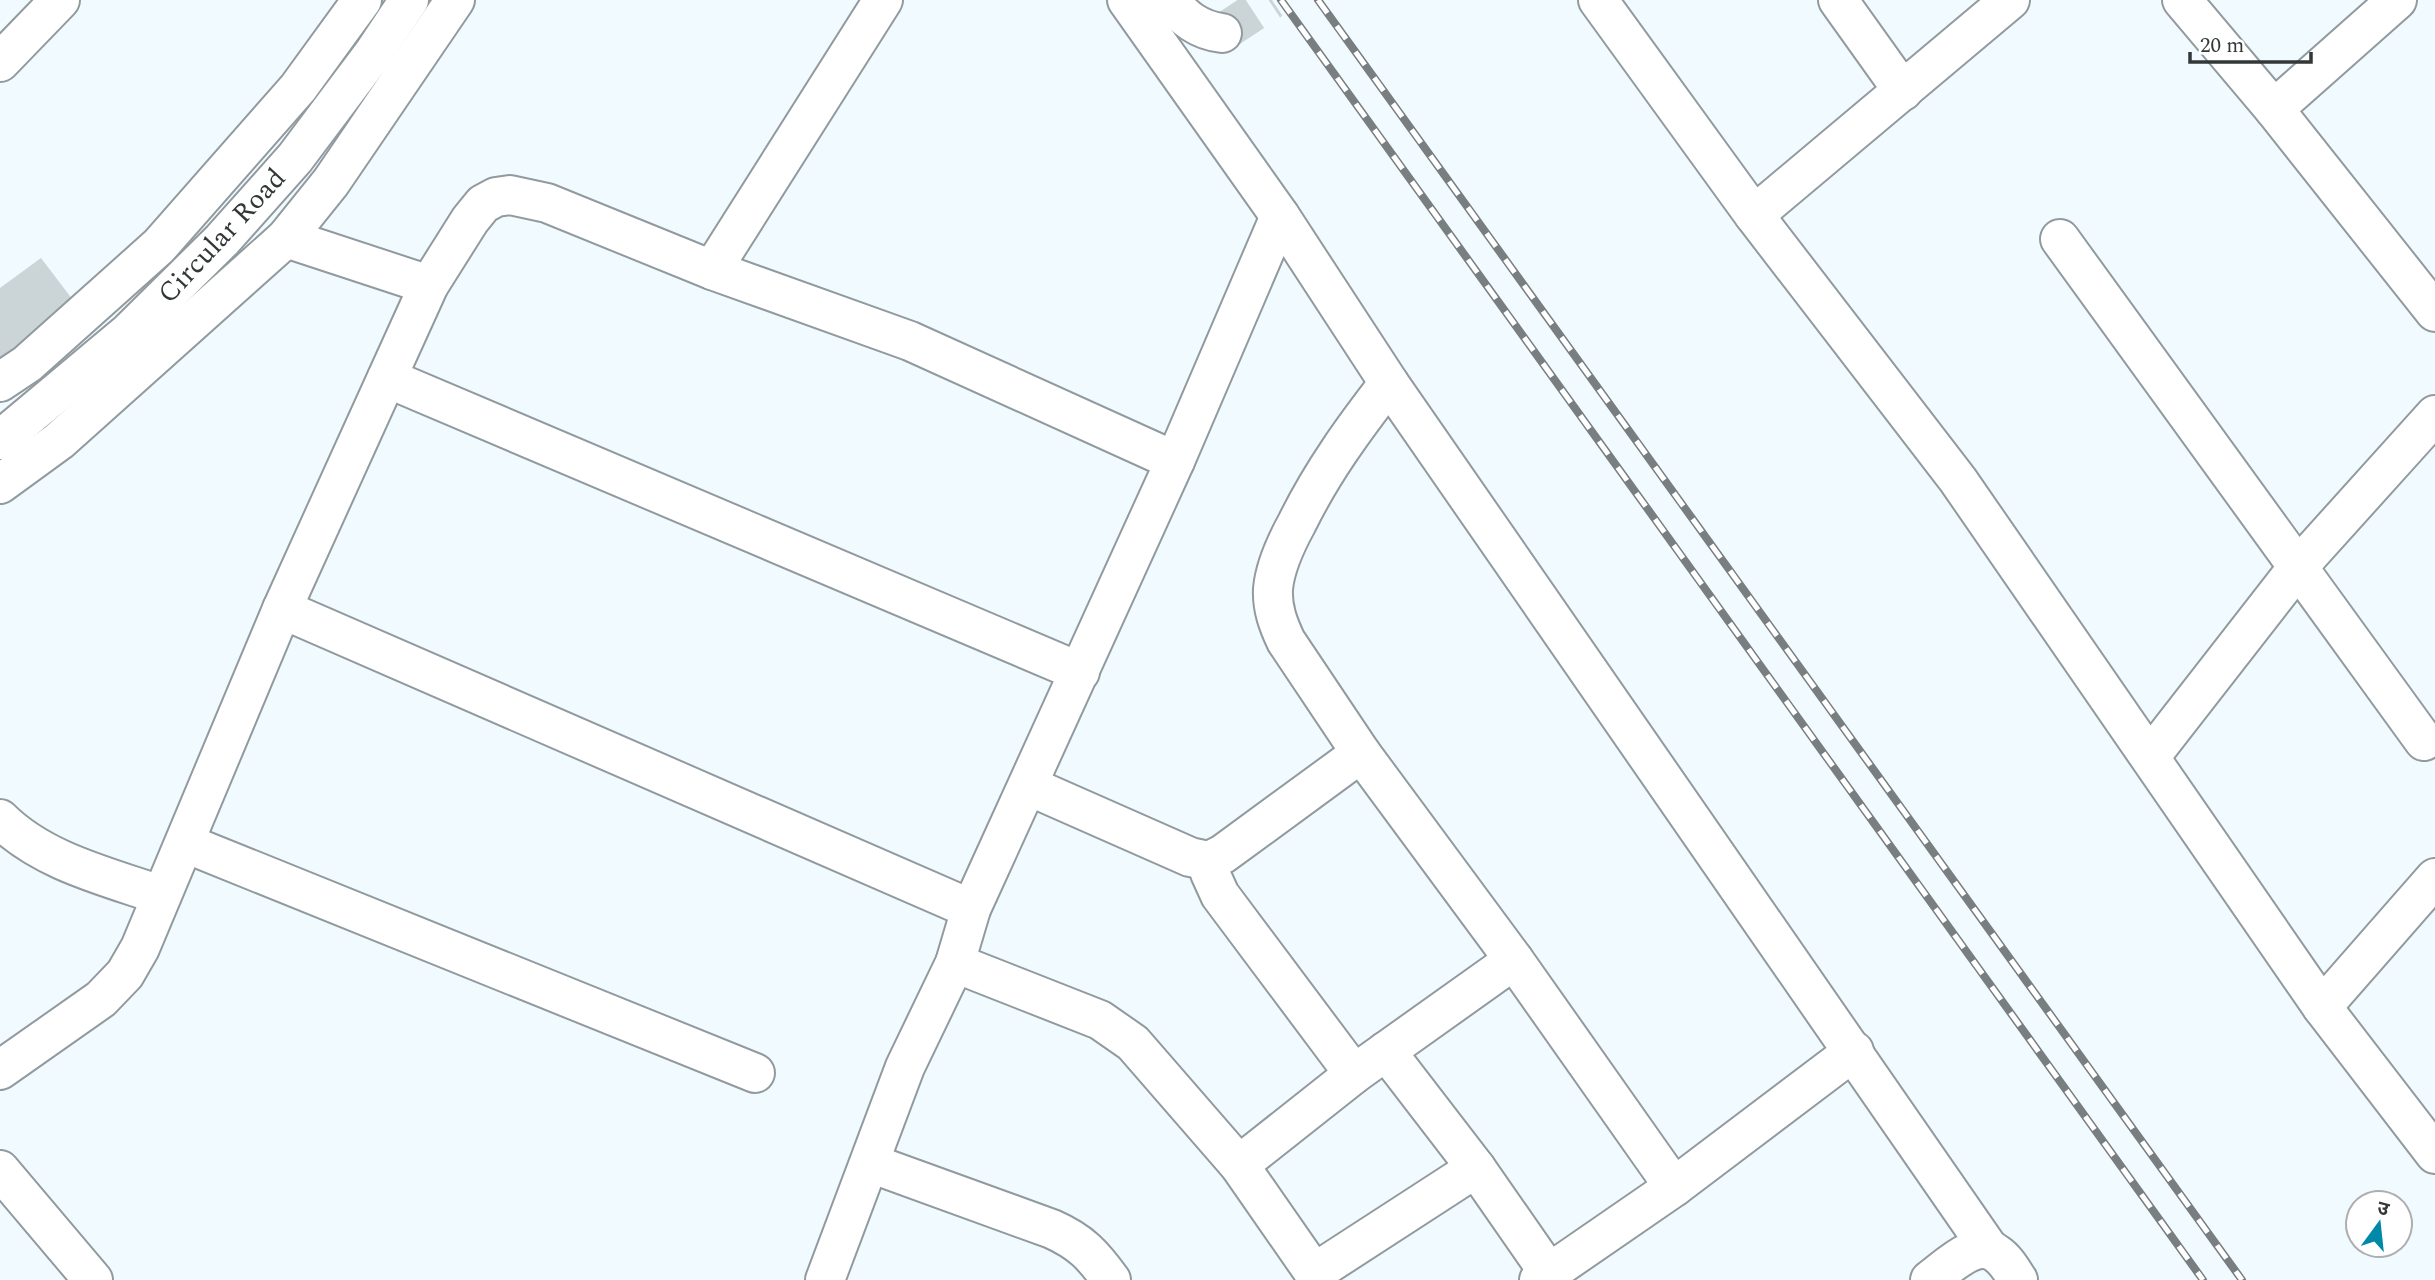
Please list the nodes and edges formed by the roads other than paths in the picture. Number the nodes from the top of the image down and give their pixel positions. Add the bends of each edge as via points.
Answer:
1 (34, 0) edge
2 (60, 0) edge
3 (362, 0) edge
4 (409, 0) edge
5 (455, 0) edge
6 (883, 0) edge
7 (1127, 0) edge
8 (1169, 0) edge
9 (1598, 0) edge
10 (1838, 0) edge
11 (2010, 0) edge
12 (2182, 0) edge
13 (2397, 0) edge
14 (1222, 33) dead end
15 (12, 50) edge
16 (1903, 91) junction
17 (2274, 109) junction
18 (1754, 215) junction
19 (1280, 216) junction
20 (286, 238) junction
21 (2060, 239) dead end
22 (712, 270) junction
23 (429, 285) junction
24 (2435, 312) edge
25 (387, 378) junction
26 (0, 382) edge
27 (1389, 383) junction
28 (2435, 415) edge
29 (0, 440) edge
30 (1175, 461) junction
31 (0, 484) edge
32 (2298, 567) junction
33 (282, 609) junction
34 (1080, 672) junction
35 (2424, 741) dead end
36 (1361, 753) junction
37 (2150, 757) junction
38 (1029, 786) junction
39 (0, 819) edge
40 (185, 842) junction
41 (1209, 860) junction
42 (2435, 878) edge
43 (160, 895) junction
44 (971, 909) junction
45 (1514, 960) junction
46 (955, 963) junction
47 (2322, 1007) junction
48 (1386, 1051) junction
49 (1854, 1051) junction
50 (0, 1070) edge
51 (755, 1073) dead end
52 (1354, 1074) junction
53 (2435, 1154) edge
54 (870, 1163) junction
55 (1240, 1165) junction
56 (1476, 1168) junction
57 (1674, 1186) junction
58 (7, 1187) edge
59 (1989, 1249) junction
60 (1544, 1276) edge
61 (84, 1277) edge
62 (1317, 1277) edge
63 (825, 1280) edge
64 (1111, 1280) edge
65 (1930, 1280) edge
66 (2018, 1280) edge

1 - 15 street
2 - 15 street
3 - 26 street via 298,88 159,246 27,364
4 - 29 street, Circular Road via 295,159 222,240 129,332
5 - 20 street via 331,182
6 - 22 street
7 - 19 street
8 - 14 street via 1188,21
9 - 18 street
10 - 16 street
11 - 16 street
12 - 17 street
13 - 17 street
16 - 18 street
17 - 24 street
18 - 37 street via 1958,480
19 - 27 street
19 - 30 street
20 - 23 street
20 - 31 street via 59,441
21 - 32 street
22 - 23 street via 547,203 510,195 483,204
22 - 30 street via 911,341
23 - 25 street
25 - 33 street
25 - 34 street
27 - 36 street via 1326,470 1290,537 1273,586 1277,622 1286,641
27 - 49 street
28 - 32 street
30 - 34 street
32 - 35 street
32 - 37 street
33 - 40 street
33 - 44 street
34 - 38 street
36 - 41 street
36 - 45 street
37 - 47 street
38 - 41 street via 1190,857
38 - 44 street
39 - 43 street via 50,854
40 - 43 street
40 - 51 street
41 - 52 street via 1220,895
42 - 47 street
43 - 50 street via 139,948 115,987
44 - 46 street
45 - 48 street
45 - 57 street
46 - 54 street via 905,1067
46 - 55 street via 1115,1028 1142,1051
47 - 53 street
48 - 52 street
48 - 56 street
49 - 57 street
49 - 59 street
52 - 55 street
54 - 63 street
54 - 64 street via 1074,1239
55 - 62 street
56 - 60 street
56 - 62 street
57 - 60 street
58 - 61 street
59 - 65 street via 1976,1249
59 - 66 street

